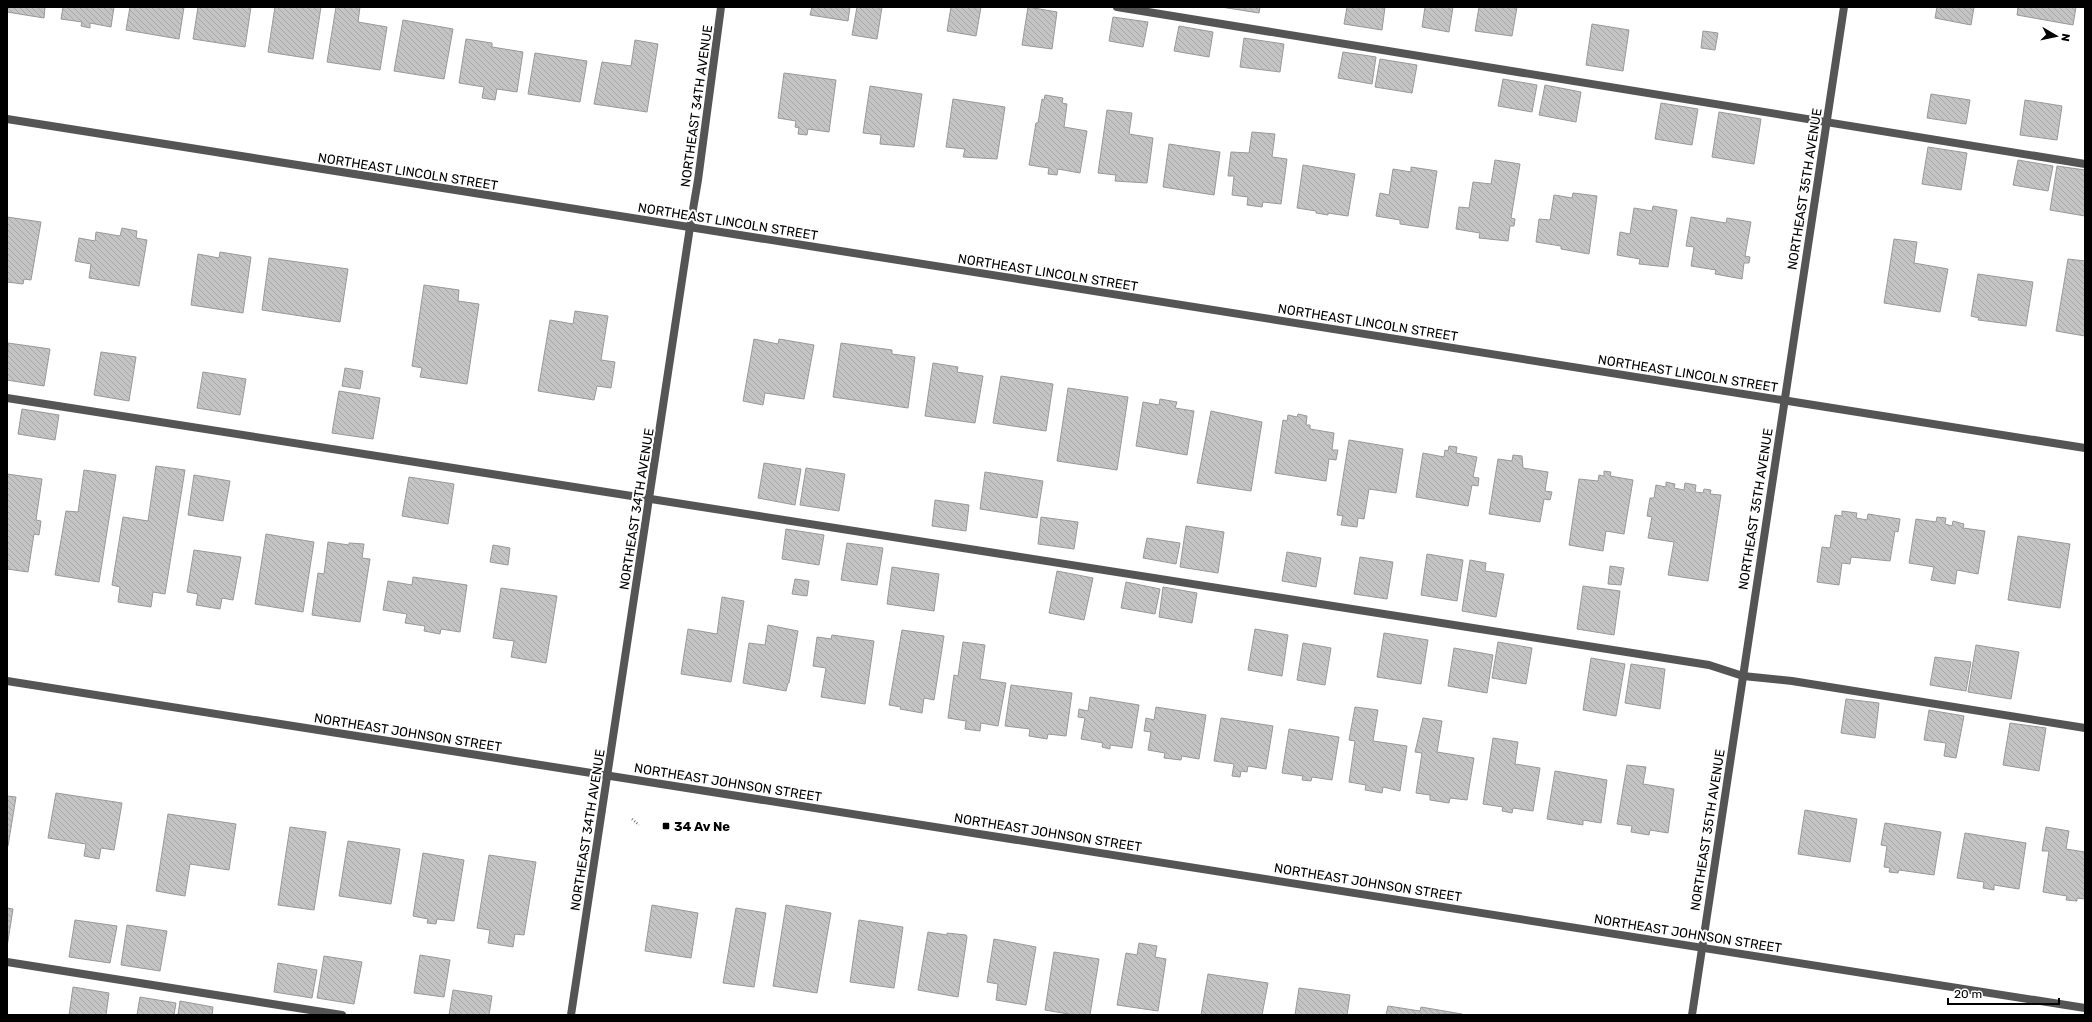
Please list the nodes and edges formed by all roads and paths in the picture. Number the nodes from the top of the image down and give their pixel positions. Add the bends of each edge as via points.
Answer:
1 (721, 7) edge
2 (1117, 7) edge
3 (1844, 7) edge
4 (7, 119) edge
5 (1826, 122) junction
6 (2085, 164) edge
7 (690, 227) junction
8 (7, 398) edge
9 (1784, 400) junction
10 (2085, 448) edge
11 (649, 498) junction
12 (1743, 676) junction
13 (7, 681) edge
14 (2085, 728) edge
15 (607, 775) junction
16 (632, 819) dead end
17 (640, 825) dead end
18 (1702, 947) junction
19 (7, 962) edge
20 (2085, 1008) edge
21 (342, 1015) edge
22 (571, 1015) edge
23 (1692, 1015) edge

1 - 7 street, NORTHEAST 34TH AVENUE
2 - 5 street
3 - 5 street, NORTHEAST 35TH AVENUE
4 - 7 street, NORTHEAST LINCOLN STREET
5 - 6 street
5 - 9 street, NORTHEAST 35TH AVENUE
7 - 9 street, NORTHEAST LINCOLN STREET
7 - 11 street, NORTHEAST 34TH AVENUE
8 - 11 street
9 - 10 street, NORTHEAST LINCOLN STREET
9 - 12 street, NORTHEAST 35TH AVENUE
11 - 12 street via 1709,665
11 - 15 street, NORTHEAST 34TH AVENUE
12 - 14 street via 1792,681
12 - 18 street, NORTHEAST 35TH AVENUE
13 - 15 street, NORTHEAST JOHNSON STREET
15 - 18 street, NORTHEAST JOHNSON STREET
15 - 22 street, NORTHEAST 34TH AVENUE
16 - 17 path
18 - 20 street, NORTHEAST JOHNSON STREET
18 - 23 street, NORTHEAST 35TH AVENUE
19 - 21 street

